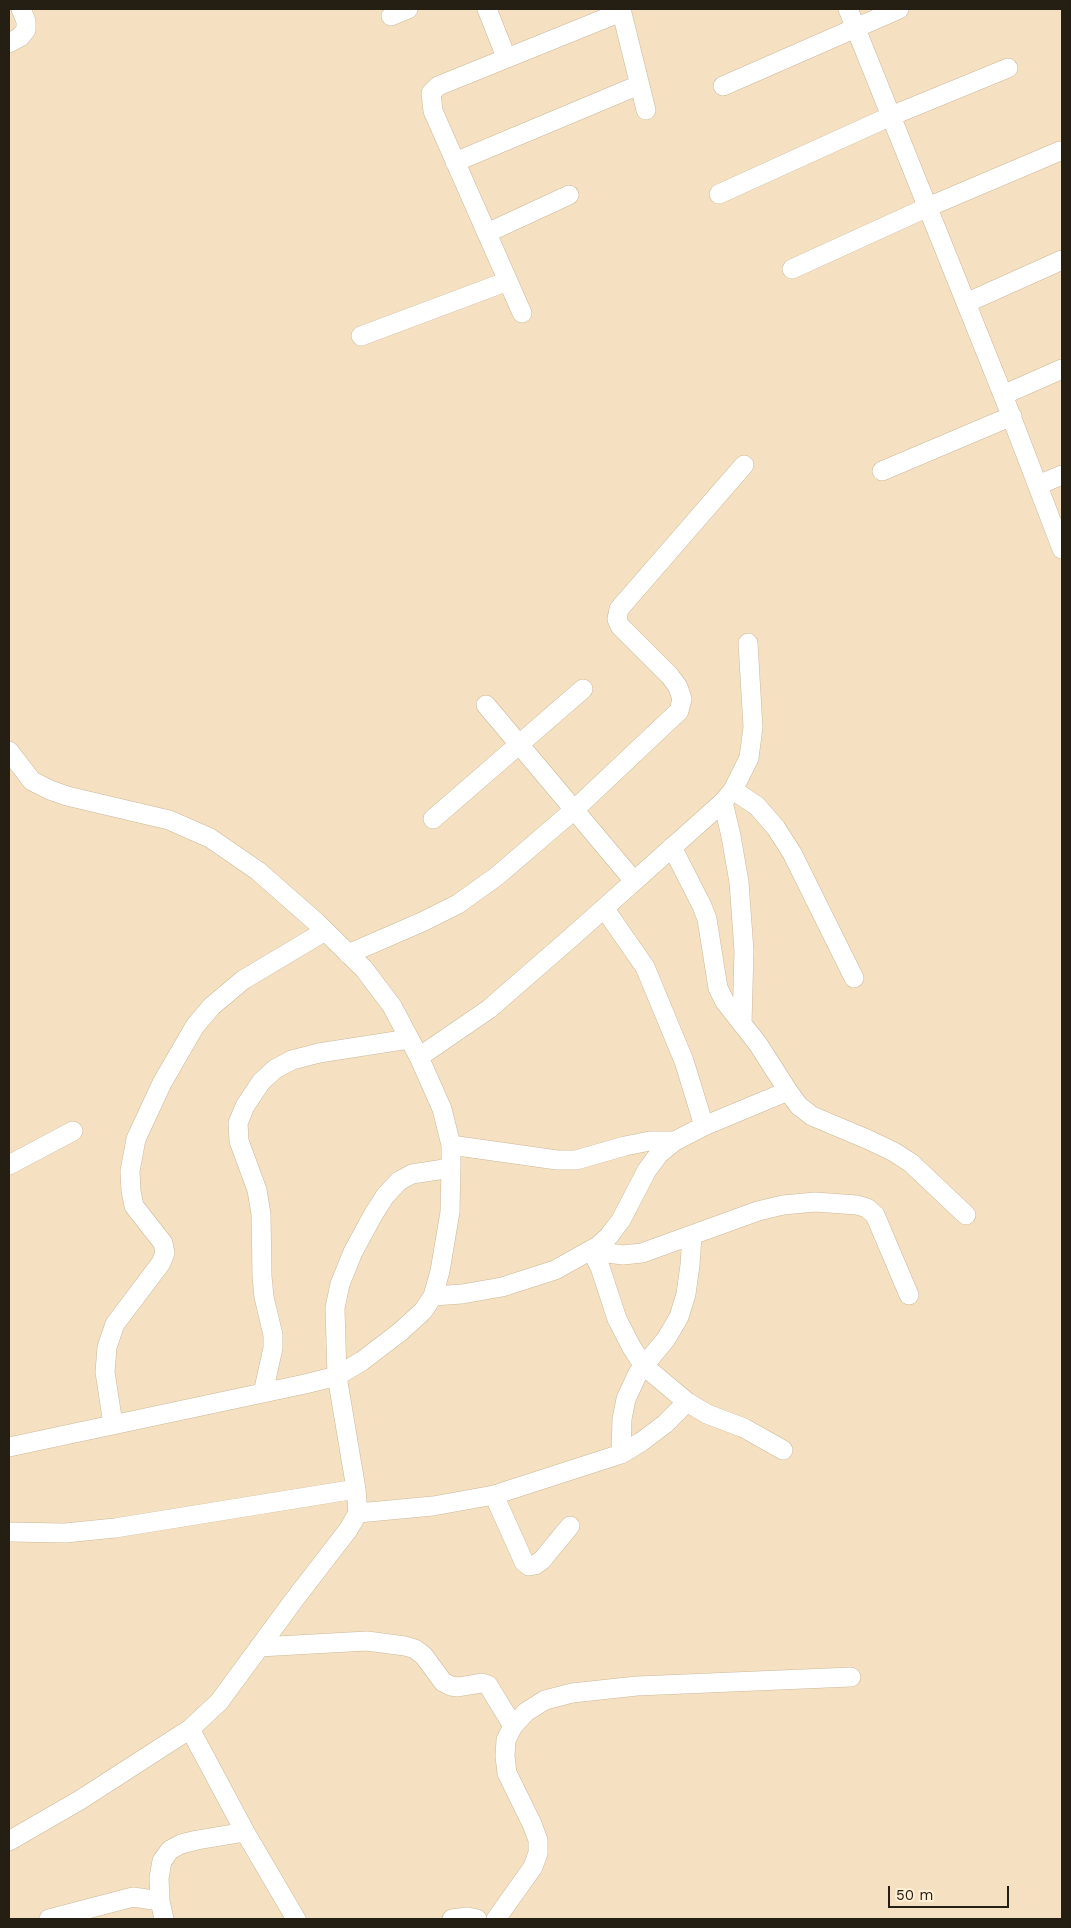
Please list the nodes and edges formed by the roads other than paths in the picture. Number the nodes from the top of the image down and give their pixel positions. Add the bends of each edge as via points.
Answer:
1 (21, 9) edge
2 (487, 9) edge
3 (848, 9) edge
4 (899, 9) edge
5 (621, 10) edge
6 (856, 28) junction
7 (9, 43) edge
8 (506, 57) junction
9 (1008, 68) dead end
10 (640, 85) junction
11 (723, 86) dead end
12 (646, 110) dead end
13 (891, 116) junction
14 (1060, 151) dead end
15 (455, 162) junction
16 (719, 194) dead end
17 (569, 195) dead end
18 (928, 207) junction
19 (487, 233) junction
20 (1062, 260) edge
21 (792, 269) dead end
22 (508, 281) junction
23 (966, 303) junction
24 (522, 314) dead end
25 (361, 336) dead end
26 (1062, 369) edge
27 (1003, 395) junction
28 (1012, 416) junction
29 (744, 465) dead end
30 (882, 471) dead end
31 (1062, 475) edge
32 (1038, 485) junction
33 (1062, 549) edge
34 (748, 643) dead end
35 (583, 689) dead end
36 (486, 705) dead end
37 (520, 746) junction
38 (9, 751) edge
39 (728, 796) junction
40 (574, 810) junction
41 (433, 820) dead end
42 (672, 847) junction
43 (634, 881) junction
44 (604, 908) junction
45 (325, 931) junction
46 (348, 954) junction
47 (854, 978) dead end
48 (742, 1024) junction
49 (409, 1039) junction
50 (419, 1057) junction
51 (788, 1092) junction
52 (704, 1126) junction
53 (73, 1131) dead end
54 (674, 1141) junction
55 (451, 1145) junction
56 (9, 1165) edge
57 (451, 1168) junction
58 (966, 1215) dead end
59 (692, 1236) junction
60 (594, 1248) junction
61 (909, 1295) dead end
62 (433, 1296) junction
63 (644, 1366) junction
64 (337, 1376) junction
65 (263, 1393) junction
66 (687, 1402) junction
67 (113, 1424) junction
68 (9, 1447) edge
69 (783, 1450) dead end
70 (621, 1454) junction
71 (356, 1489) junction
72 (494, 1494) junction
73 (358, 1513) junction
74 (570, 1526) dead end
75 (9, 1532) edge
76 (259, 1647) junction
77 (851, 1677) dead end
78 (513, 1726) junction
79 (190, 1729) junction
80 (245, 1832) junction
81 (9, 1841) edge
82 (162, 1910) edge
83 (49, 1919) edge
84 (296, 1919) edge
85 (452, 1919) edge
86 (477, 1919) edge
87 (496, 1919) edge

1 - 7 street via 26,30
2 - 8 street
3 - 6 street
4 - 6 street
5 - 8 street
5 - 10 street
6 - 11 street
6 - 13 street
8 - 15 street via 438,86 431,94 433,111
9 - 13 street
10 - 12 street
10 - 15 street
13 - 16 street
13 - 18 street
14 - 18 street
15 - 19 street
17 - 19 street
18 - 21 street
18 - 23 street
19 - 22 street
20 - 23 street
22 - 24 street
22 - 25 street
23 - 27 street
26 - 27 street
27 - 28 street
28 - 30 street
28 - 32 street
29 - 40 street via 619,609 617,619 620,626 678,687 682,699 679,711
31 - 32 street
32 - 33 street
34 - 39 street via 753,727 749,758
35 - 37 street
36 - 37 street
37 - 40 street
37 - 41 street
38 - 45 street via 32,781 50,790 169,820 210,838 258,871
39 - 42 street
39 - 47 street via 757,806 780,834
39 - 48 street via 744,951
40 - 43 street
40 - 46 street via 497,876 458,904
42 - 43 street
42 - 48 street via 707,919 718,988
43 - 44 street
44 - 50 street via 489,1009
44 - 52 street via 645,968 684,1060
45 - 46 street
45 - 67 street via 243,980 212,1006 195,1026 162,1083 136,1139 130,1191 134,1206 162,1243 165,1254 115,1324 107,1347 105,1372
46 - 49 street via 364,969 392,1006
48 - 51 street
49 - 50 street
49 - 65 street via 292,1060 261,1082 245,1106 238,1123 239,1141 257,1190 261,1214 262,1283 273,1335
50 - 55 street via 442,1109
51 - 52 street
51 - 58 street via 812,1116 869,1140 911,1163
52 - 54 street
53 - 56 street
54 - 55 street via 625,1146 576,1160
54 - 60 street via 647,1170 621,1220
55 - 57 street
57 - 62 street via 450,1212
57 - 64 street via 412,1174 399,1181 373,1215 340,1284 335,1308
59 - 60 street via 642,1253 623,1255
59 - 61 street via 783,1205 815,1202 857,1205 875,1215
59 - 63 street via 686,1294 679,1317
60 - 62 street via 555,1270 502,1287
60 - 63 street via 617,1319
62 - 64 street via 423,1311 400,1332
63 - 66 street
63 - 70 street via 626,1399
64 - 65 street
64 - 71 street
65 - 67 street
66 - 69 street
66 - 70 street via 649,1436
67 - 68 street
70 - 72 street
71 - 73 street
71 - 75 street via 115,1528 65,1533
72 - 73 street via 433,1506
72 - 74 street via 524,1562 530,1566 542,1560
73 - 76 street
76 - 78 street via 367,1642 415,1649 443,1682 451,1686 488,1685
76 - 79 street via 219,1702
77 - 78 street via 637,1686 572,1693 545,1700 526,1712
78 - 87 street via 506,1740 507,1773 532,1824 538,1840 538,1853 533,1867
79 - 80 street
79 - 81 street
80 - 82 street via 197,1840 170,1850 160,1869
80 - 84 street
82 - 83 street via 133,1897
85 - 86 street

